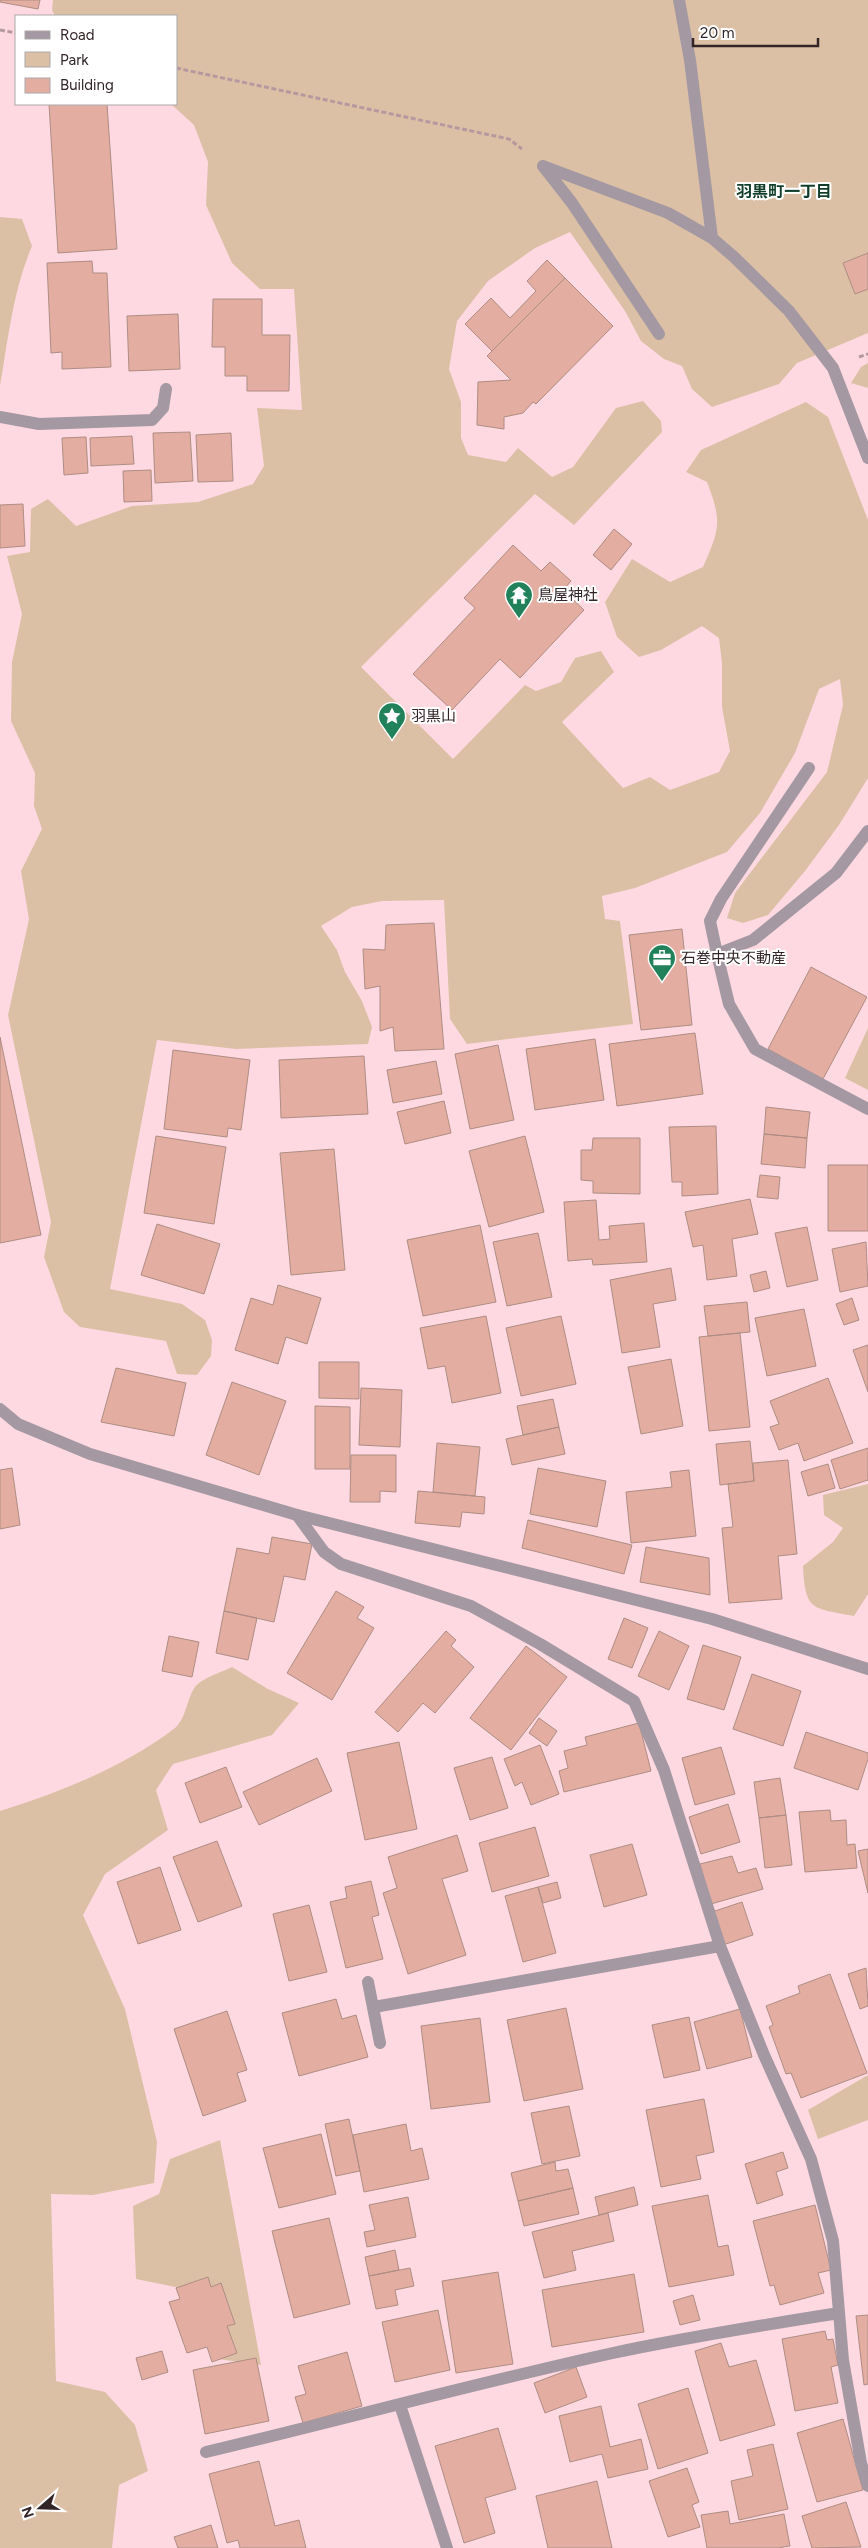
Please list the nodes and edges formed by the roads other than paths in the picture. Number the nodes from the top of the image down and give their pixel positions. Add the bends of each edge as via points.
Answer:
1 (679, 0) edge
2 (712, 238) junction
3 (659, 334) dead end
4 (166, 389) dead end
5 (0, 417) edge
6 (868, 458) edge
7 (809, 768) dead end
8 (868, 831) edge
9 (717, 954) junction
10 (868, 1110) edge
11 (0, 1409) edge
12 (297, 1515) junction
13 (868, 1669) edge
14 (720, 1946) junction
15 (368, 1982) dead end
16 (374, 2008) junction
17 (380, 2043) dead end
18 (839, 2313) junction
19 (400, 2405) junction
20 (206, 2452) dead end
21 (868, 2486) edge
22 (446, 2548) edge

1 - 2 street via 690,60
2 - 3 street via 668,213 543,166 572,203
2 - 6 street via 789,311 833,368
4 - 5 street via 163,408 152,420 39,424
7 - 9 street via 721,899 710,921
8 - 9 street via 836,874 754,940
9 - 10 street via 729,1004 755,1049
11 - 12 street via 18,1424 90,1454
12 - 13 street via 712,1619
12 - 14 street via 324,1552 341,1564 472,1606 634,1700 664,1770
14 - 16 street
14 - 18 street via 811,2159 833,2241
15 - 16 street
16 - 17 street
18 - 19 street via 613,2353
18 - 21 street via 843,2360
19 - 20 street
19 - 22 street

